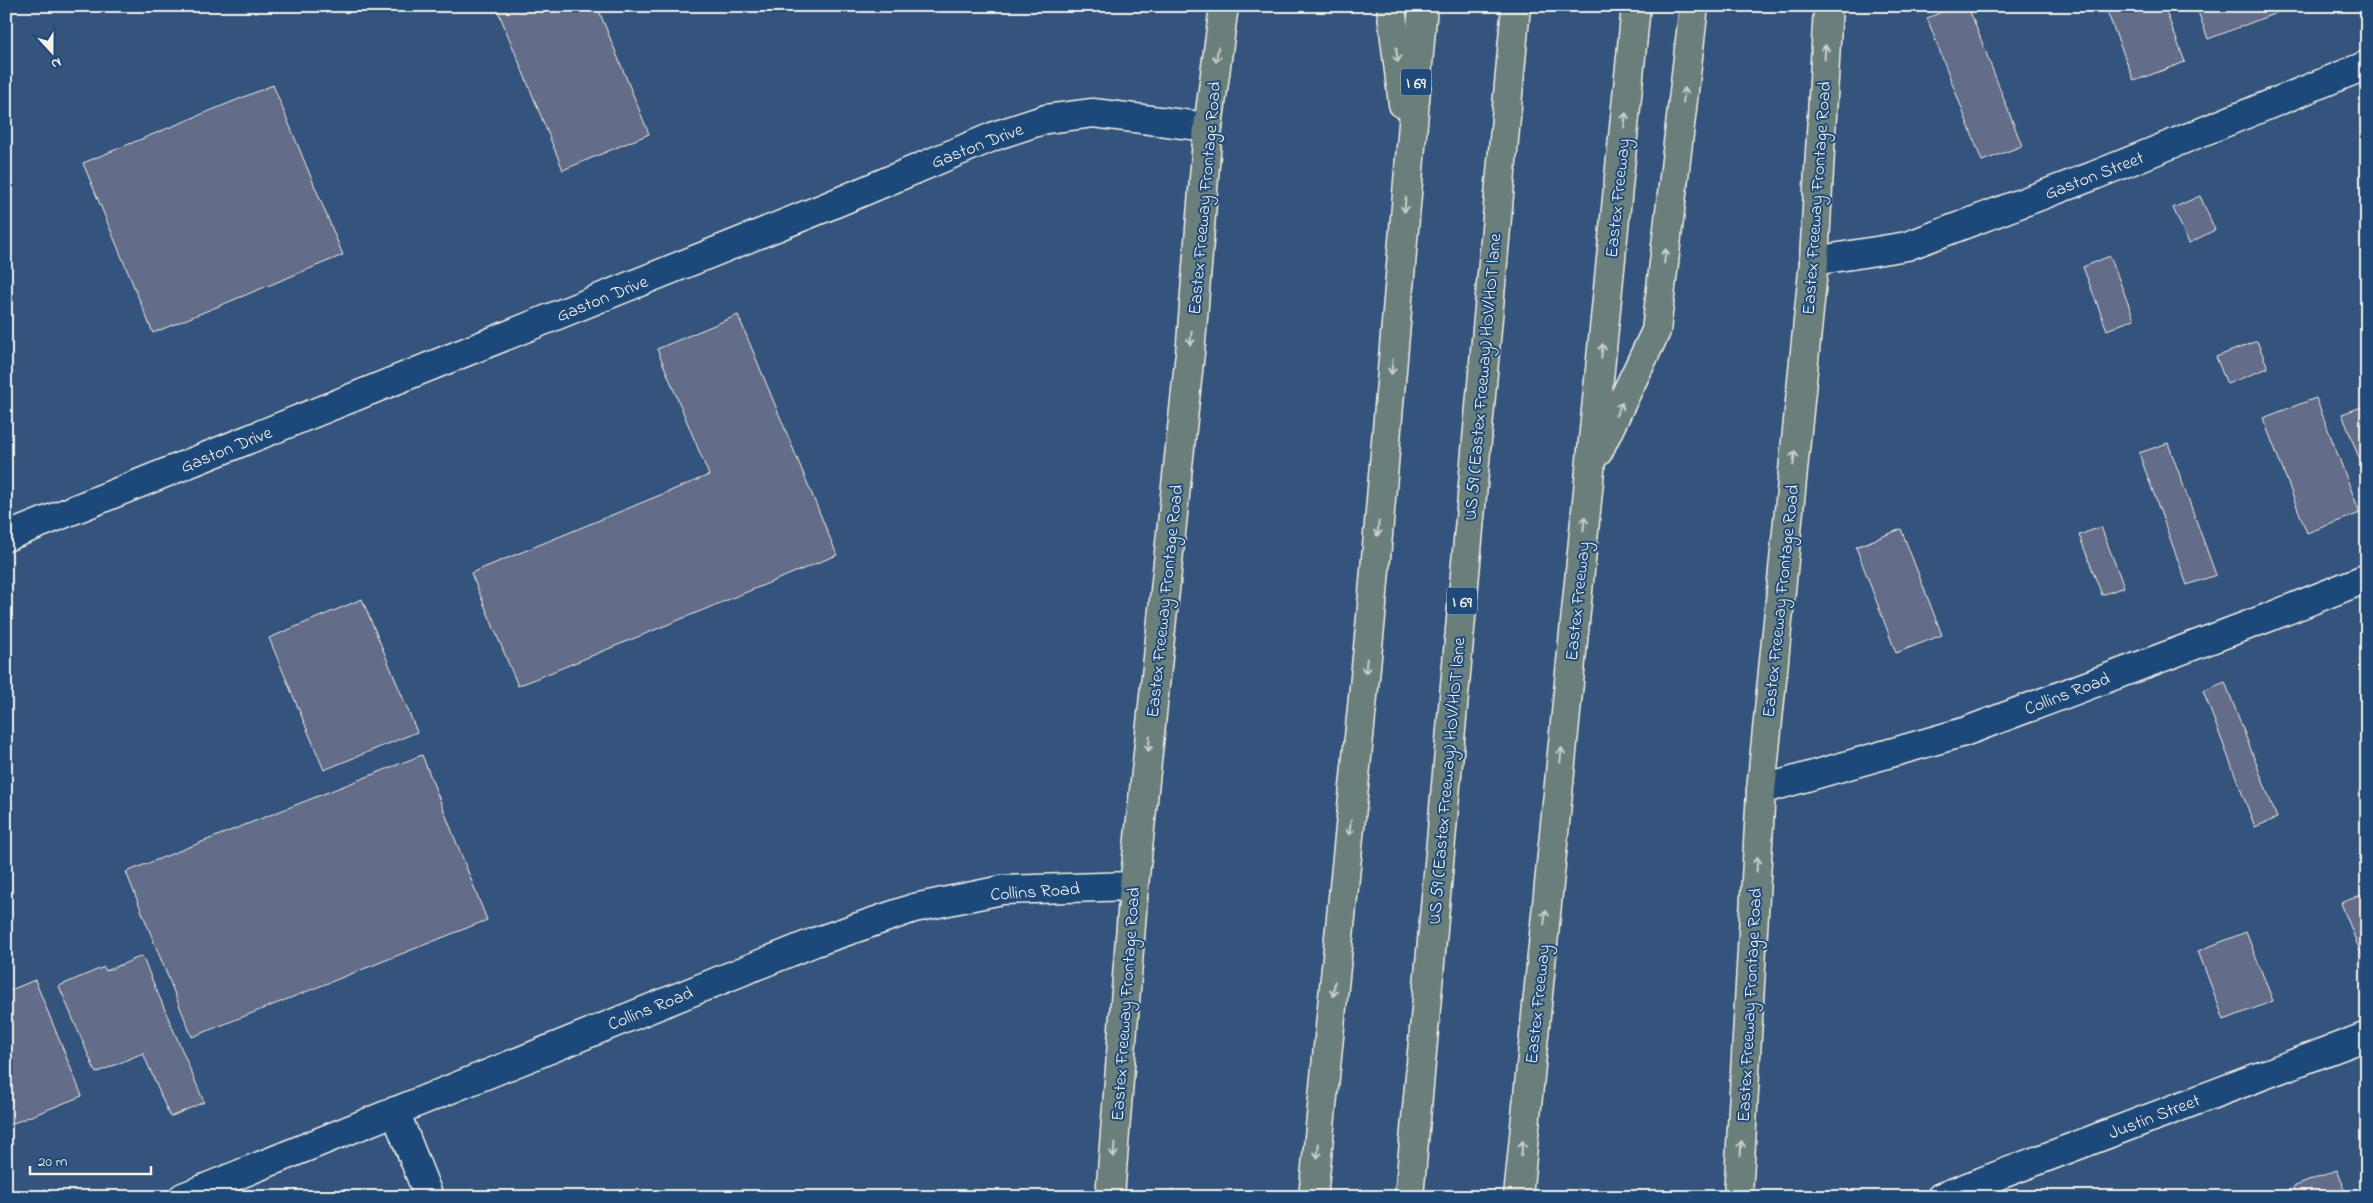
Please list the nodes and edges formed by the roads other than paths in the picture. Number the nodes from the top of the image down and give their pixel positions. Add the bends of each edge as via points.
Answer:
1 (1224, 6) edge
2 (1391, 6) edge
3 (1423, 6) edge
4 (1516, 6) edge
5 (1636, 6) edge
6 (1694, 6) edge
7 (1828, 6) edge
8 (2367, 65) edge
9 (1208, 127) junction
10 (1409, 157) junction
11 (1814, 261) junction
12 (1590, 469) junction
13 (6, 537) edge
14 (2367, 578) edge
15 (1761, 790) junction
16 (1134, 886) junction
17 (2367, 1036) edge
18 (395, 1110) junction
19 (183, 1197) edge
20 (429, 1197) edge
21 (1110, 1197) edge
22 (1314, 1197) edge
23 (1409, 1197) edge
24 (1518, 1197) edge
25 (1738, 1197) edge
26 (1941, 1197) edge

1 -> 9 main road, Eastex Freeway Frontage Road
2 -> 10 main road
3 - 10 main road, I 69
4 - 23 main road, US 59 (Eastex Freeway) HOV/HOT lane / I 69
12 -> 5 main road, Eastex Freeway
12 -> 6 main road via 1656,331
11 -> 7 main road, Eastex Freeway Frontage Road
8 - 11 street, Gaston Street via 2093,176 1907,246
9 - 13 street, Gaston Drive via 1093,113 1046,119 997,135
9 -> 16 main road, Eastex Freeway Frontage Road via 1191,343
10 -> 22 main road, I 69 via 1371,618
15 -> 11 main road, Eastex Freeway Frontage Road
24 -> 12 main road, Eastex Freeway
14 - 15 street, Collins Road via 1964,732
25 -> 15 main road, Eastex Freeway Frontage Road
16 - 18 street, Collins Road via 1002,890 914,908 815,942
16 -> 21 main road, Eastex Freeway Frontage Road
17 - 26 street, Justin Street
18 - 19 street, Collins Road
18 - 20 street

